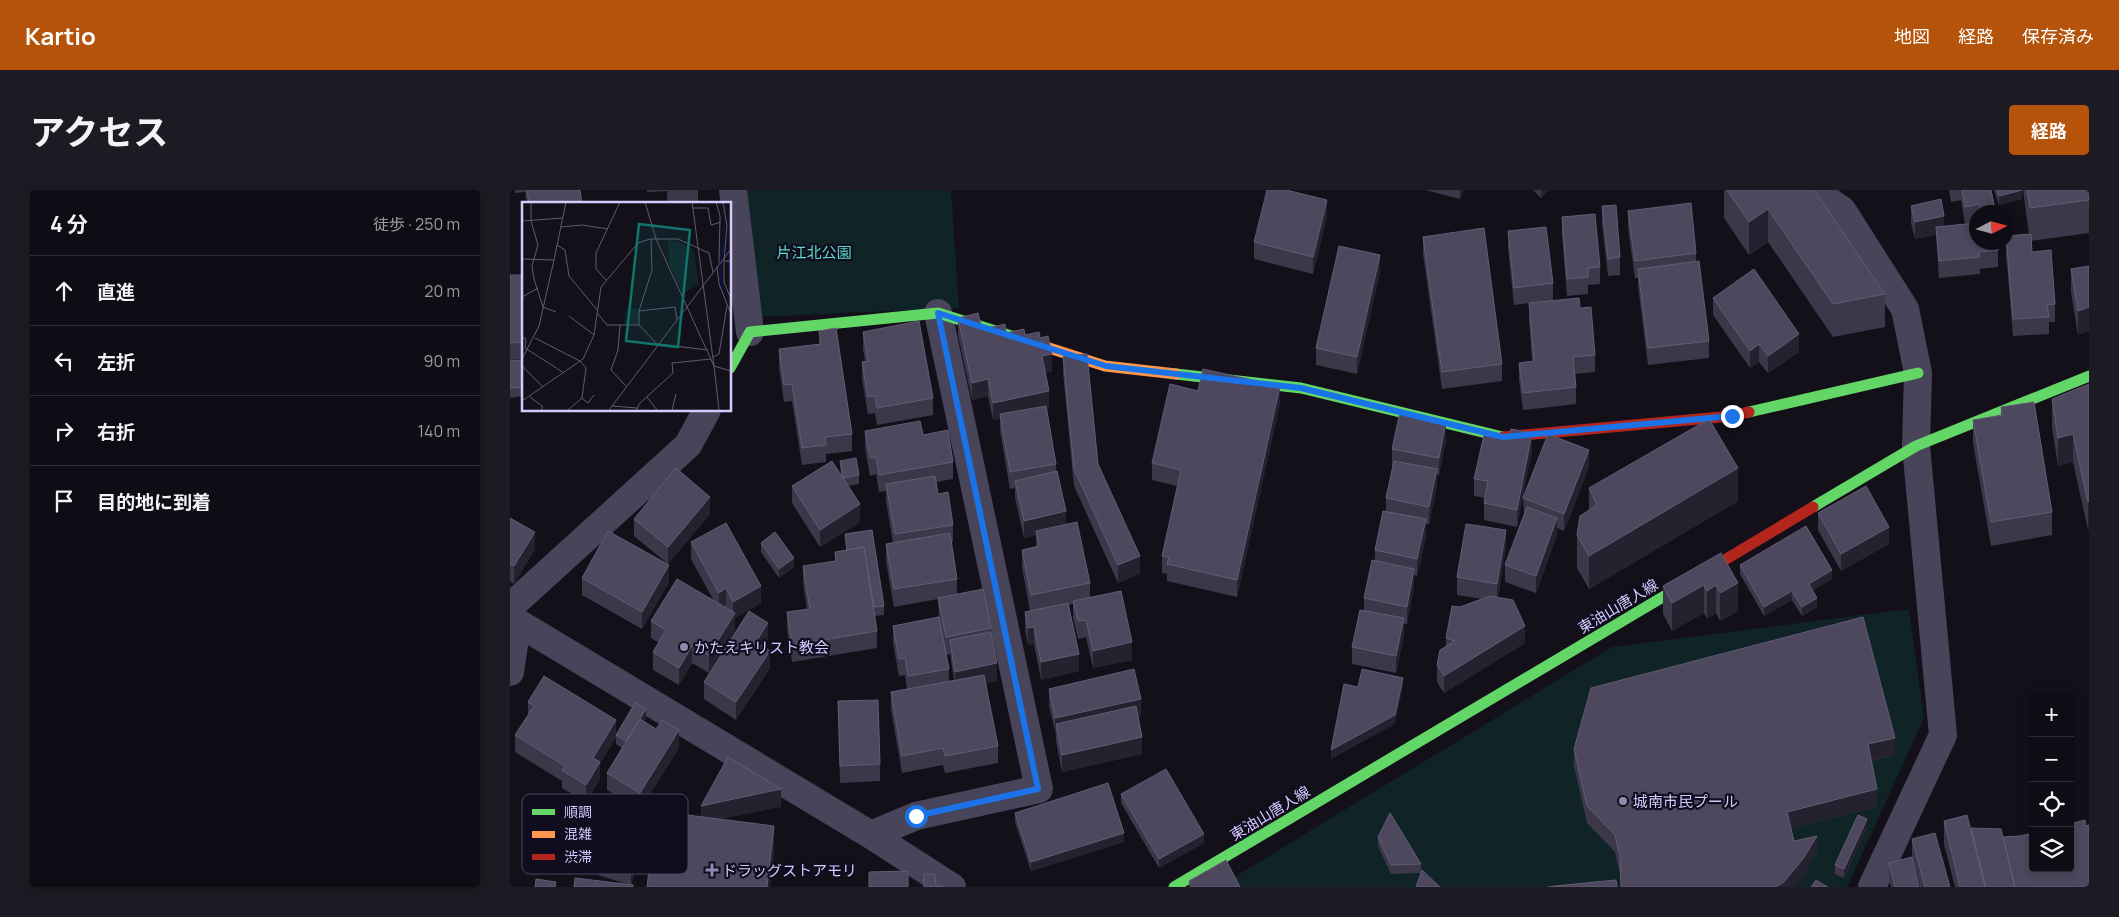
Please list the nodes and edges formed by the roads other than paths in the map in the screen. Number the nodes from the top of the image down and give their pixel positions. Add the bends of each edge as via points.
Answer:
1 (732, 190) edge
2 (1813, 190) edge
3 (938, 313) junction
4 (750, 332) junction
5 (731, 366) edge
6 (1918, 373) junction
7 (2089, 376) edge
8 (706, 411) edge
9 (1916, 446) junction
10 (512, 616) edge
11 (510, 672) edge
12 (871, 835) junction
13 (952, 887) edge
14 (1174, 887) edge
15 (1872, 887) edge

1 - 4 street
2 - 6 street via 1842,210 1905,309
3 - 4 street
3 - 6 street via 1106,366 1301,388 1503,437 1732,416
3 - 12 street via 1038,789 916,816
4 - 5 street
6 - 9 street
7 - 9 street, 東油山唐人線
8 - 10 street via 688,445
9 - 14 street, 東油山唐人線
9 - 15 street via 1943,735
10 - 11 street
10 - 12 street
12 - 13 street

